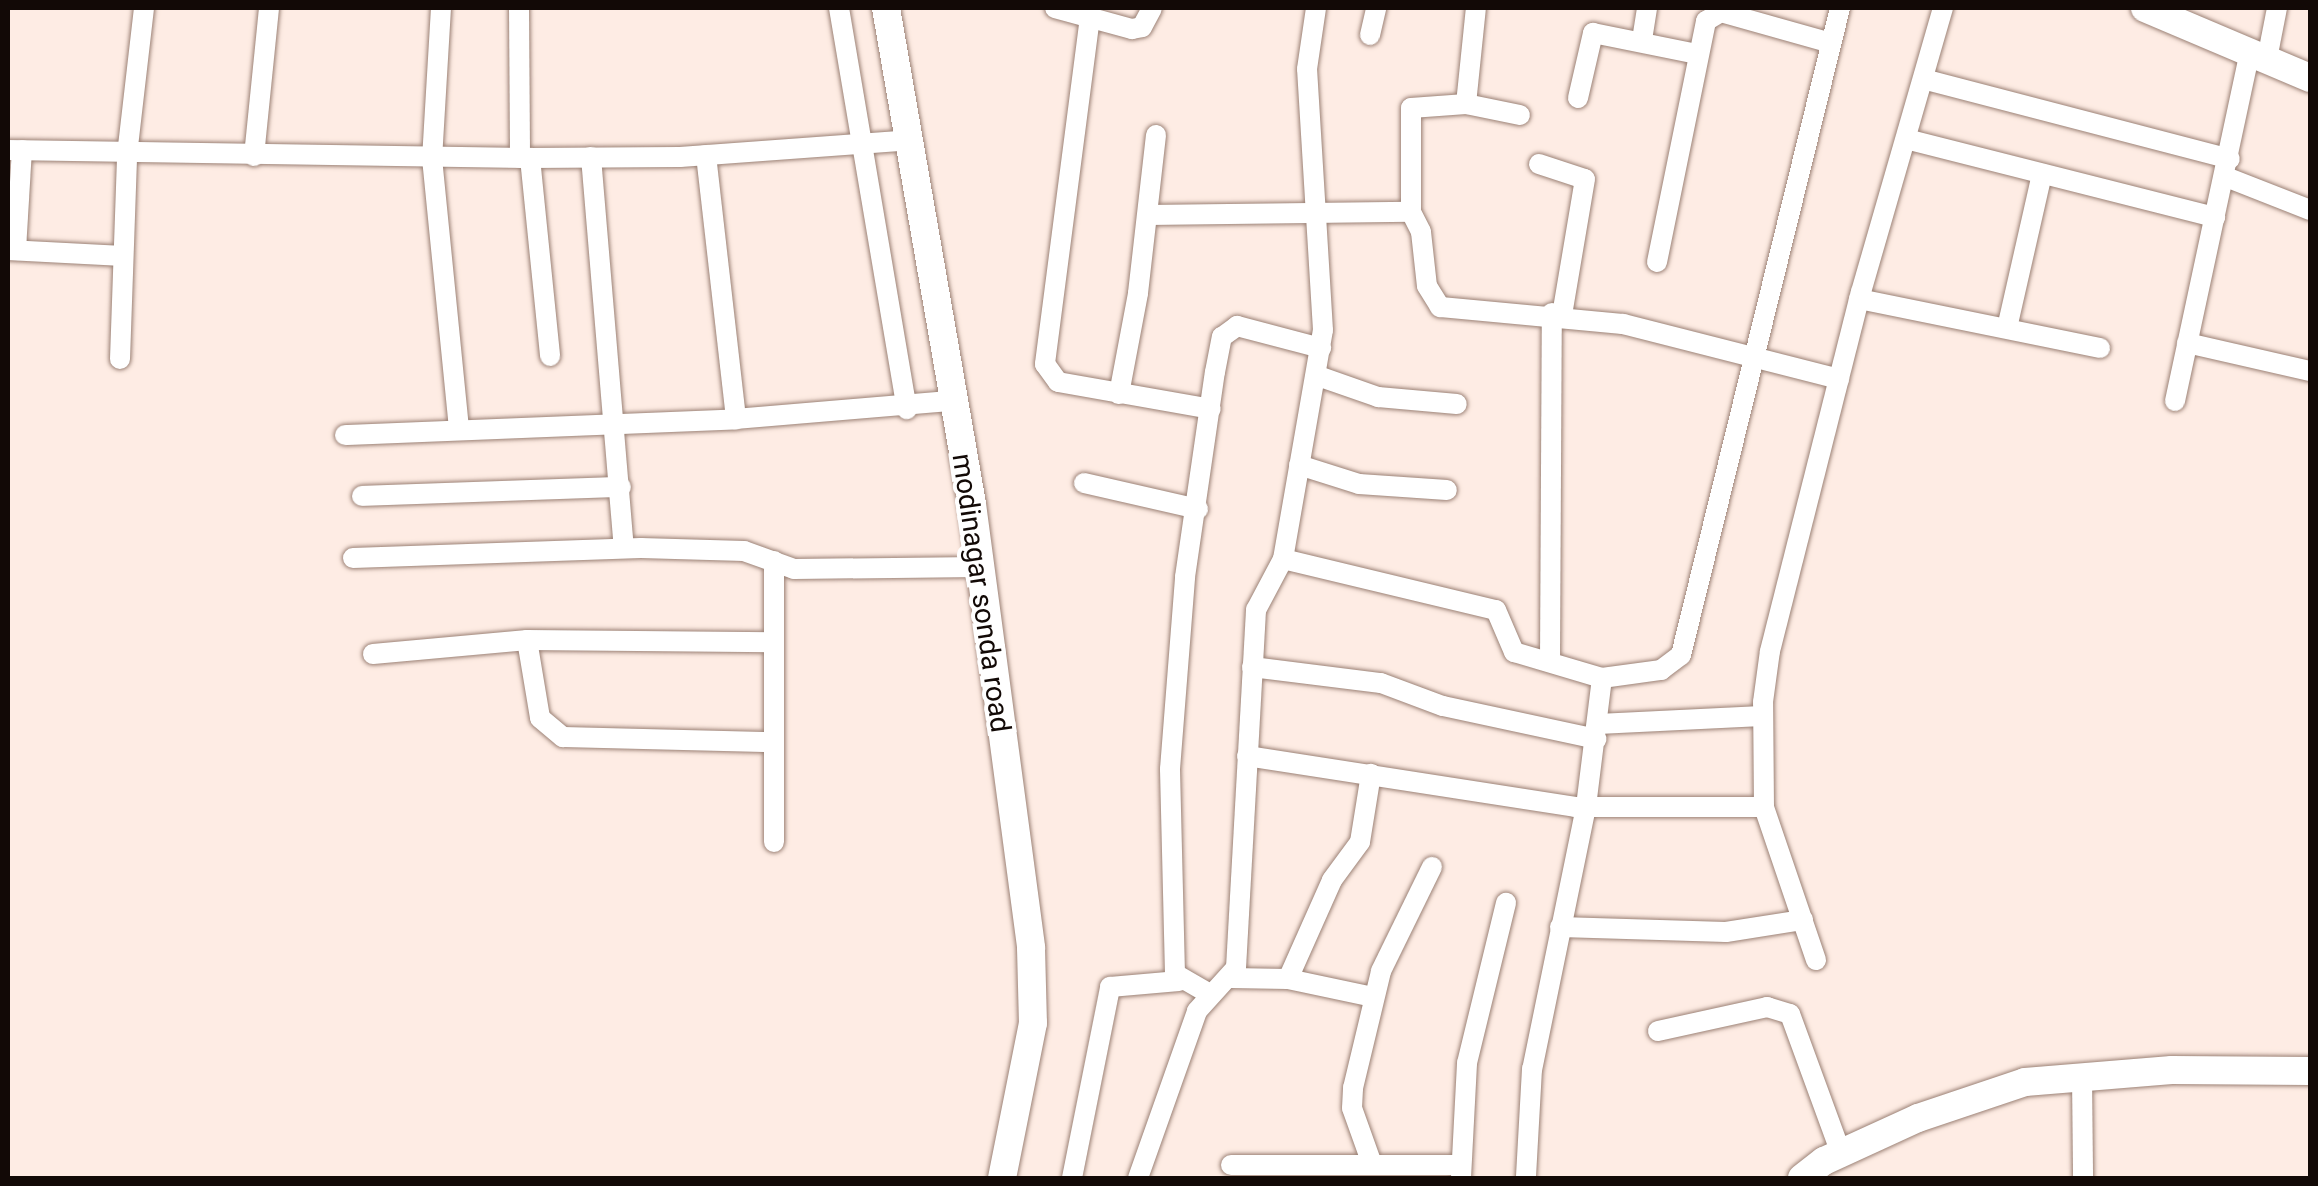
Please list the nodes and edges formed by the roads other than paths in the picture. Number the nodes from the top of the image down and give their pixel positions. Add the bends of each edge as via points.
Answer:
1 (144, 8) edge
2 (270, 8) edge
3 (442, 8) edge
4 (518, 8) edge
5 (839, 8) edge
6 (886, 8) edge
7 (1055, 8) edge
8 (1152, 8) edge
9 (1316, 8) edge
10 (1376, 8) edge
11 (1476, 8) edge
12 (1647, 8) edge
13 (1840, 8) edge
14 (1943, 8) edge
15 (2145, 8) edge
16 (2277, 8) edge
17 (1090, 18) junction
18 (1370, 35) dead end
19 (1642, 40) junction
20 (1831, 43) junction
21 (1697, 54) junction
22 (2259, 56) junction
23 (2310, 78) edge
24 (1922, 79) junction
25 (1578, 98) dead end
26 (1466, 104) junction
27 (1520, 115) dead end
28 (1156, 135) dead end
29 (1906, 139) junction
30 (885, 143) junction
31 (15, 150) edge
32 (127, 155) junction
33 (706, 155) junction
34 (254, 156) junction
35 (591, 157) junction
36 (432, 158) junction
37 (525, 158) junction
38 (1539, 164) dead end
39 (2228, 168) junction
40 (2042, 174) junction
41 (2310, 210) edge
42 (1410, 212) junction
43 (1314, 213) junction
44 (1148, 215) junction
45 (2215, 217) junction
46 (12, 250) edge
47 (123, 256) junction
48 (1657, 262) dead end
49 (1860, 299) junction
50 (1557, 314) junction
51 (2007, 328) junction
52 (2187, 344) junction
53 (1321, 348) junction
54 (2100, 348) dead end
55 (1755, 355) junction
56 (550, 356) dead end
57 (120, 358) dead end
58 (2310, 371) edge
59 (1318, 376) junction
60 (1839, 379) junction
61 (1119, 394) junction
62 (2174, 401) dead end
63 (947, 403) junction
64 (1458, 404) dead end
65 (910, 409) junction
66 (1211, 410) junction
67 (736, 419) junction
68 (616, 422) junction
69 (460, 429) junction
70 (345, 434) dead end
71 (1300, 465) junction
72 (1084, 483) dead end
73 (621, 487) junction
74 (1447, 490) dead end
75 (362, 496) dead end
76 (1198, 509) junction
77 (624, 548) junction
78 (353, 558) dead end
79 (1283, 560) junction
80 (774, 561) junction
81 (972, 568) junction
82 (527, 640) junction
83 (774, 642) junction
84 (373, 654) dead end
85 (1550, 662) junction
86 (1252, 668) junction
87 (1602, 678) junction
88 (1762, 716) junction
89 (1598, 732) junction
90 (774, 742) junction
91 (1247, 756) junction
92 (1371, 774) junction
93 (1586, 807) junction
94 (1764, 807) junction
95 (774, 842) dead end
96 (1432, 866) dead end
97 (1506, 904) dead end
98 (1803, 920) junction
99 (1560, 927) junction
100 (1816, 960) dead end
101 (1231, 978) junction
102 (1288, 978) junction
103 (1179, 981) junction
104 (1208, 994) junction
105 (1373, 997) junction
106 (1658, 1031) dead end
107 (2310, 1070) edge
108 (2082, 1076) junction
109 (1841, 1153) junction
110 (1372, 1164) junction
111 (1231, 1165) dead end
112 (1460, 1172) edge
113 (1002, 1178) edge
114 (1072, 1178) edge
115 (1138, 1178) edge
116 (1526, 1178) edge
117 (1802, 1178) edge
118 (2083, 1178) edge

1 - 32 street
2 - 34 street
3 - 36 street
4 - 37 street
5 - 30 street
6 - 30 street, modinagar sonda road
7 - 17 street
8 - 17 street via 1142,27 1132,29
9 - 43 street via 1306,69
10 - 18 street
11 - 26 street
12 - 19 street
13 - 20 street
14 - 24 street
15 - 22 street
16 - 22 street
17 - 61 street via 1046,364 1058,382
19 - 21 street
19 - 25 street via 1593,33
20 - 21 street via 1721,12 1706,20
20 - 55 street
21 - 48 street
22 - 23 street
22 - 39 street
24 - 29 street
24 - 39 street
26 - 27 street
26 - 42 street via 1411,108
28 - 44 street
29 - 40 street
29 - 49 street
30 - 33 street
30 - 63 street, modinagar sonda road
30 - 65 street
31 - 32 street
31 - 46 street
32 - 34 street
32 - 47 street
33 - 35 street
33 - 67 street
34 - 36 street
35 - 37 street
35 - 68 street
36 - 37 street
36 - 69 street
37 - 56 street
38 - 50 street via 1584,178
39 - 41 street
39 - 45 street
40 - 45 street
40 - 51 street
42 - 43 street
42 - 50 street via 1421,232 1427,286 1440,307
43 - 44 street
43 - 53 street
44 - 61 street
45 - 52 street
46 - 47 street
47 - 57 street
49 - 51 street
49 - 60 street
50 - 55 street
50 - 85 street
51 - 54 street
52 - 58 street
52 - 62 street
53 - 59 street
53 - 66 street via 1250,328 1227,329
55 - 60 street
55 - 87 street via 1681,655 1661,670
59 - 64 street via 1378,397
59 - 71 street
60 - 88 street via 1770,651
61 - 66 street
63 - 65 street
63 - 81 street, modinagar sonda road
65 - 67 street
66 - 76 street
67 - 68 street
68 - 69 street
68 - 73 street
69 - 70 street
71 - 74 street via 1359,484
71 - 79 street
72 - 76 street
73 - 75 street
73 - 77 street
76 - 103 street via 1183,594 1170,769
77 - 78 street
77 - 80 street via 744,551
79 - 85 street via 1496,610 1514,652
79 - 86 street via 1256,610
80 - 81 street via 794,569
80 - 83 street
81 - 113 street, modinagar sonda road via 1031,948 1033,1023
82 - 83 street
82 - 84 street
82 - 90 street via 540,718 562,737
83 - 90 street
85 - 87 street
86 - 89 street via 1381,683 1490,718
86 - 91 street
87 - 89 street
88 - 89 street
88 - 94 street
89 - 93 street
90 - 95 street
91 - 92 street
91 - 101 street via 1243,890
92 - 93 street
92 - 102 street via 1360,842 1332,880
93 - 94 street
93 - 99 street
94 - 98 street
96 - 105 street
97 - 112 street via 1466,1063
98 - 99 street via 1726,932
98 - 100 street
99 - 116 street via 1532,1069
101 - 102 street
101 - 104 street
102 - 105 street
103 - 104 street
103 - 114 street via 1110,988
104 - 115 street
105 - 110 street via 1352,1108
106 - 109 street via 1767,1007 1790,1014
107 - 108 street
108 - 109 street via 1984,1091
108 - 118 street
109 - 117 street
110 - 111 street
110 - 112 street

